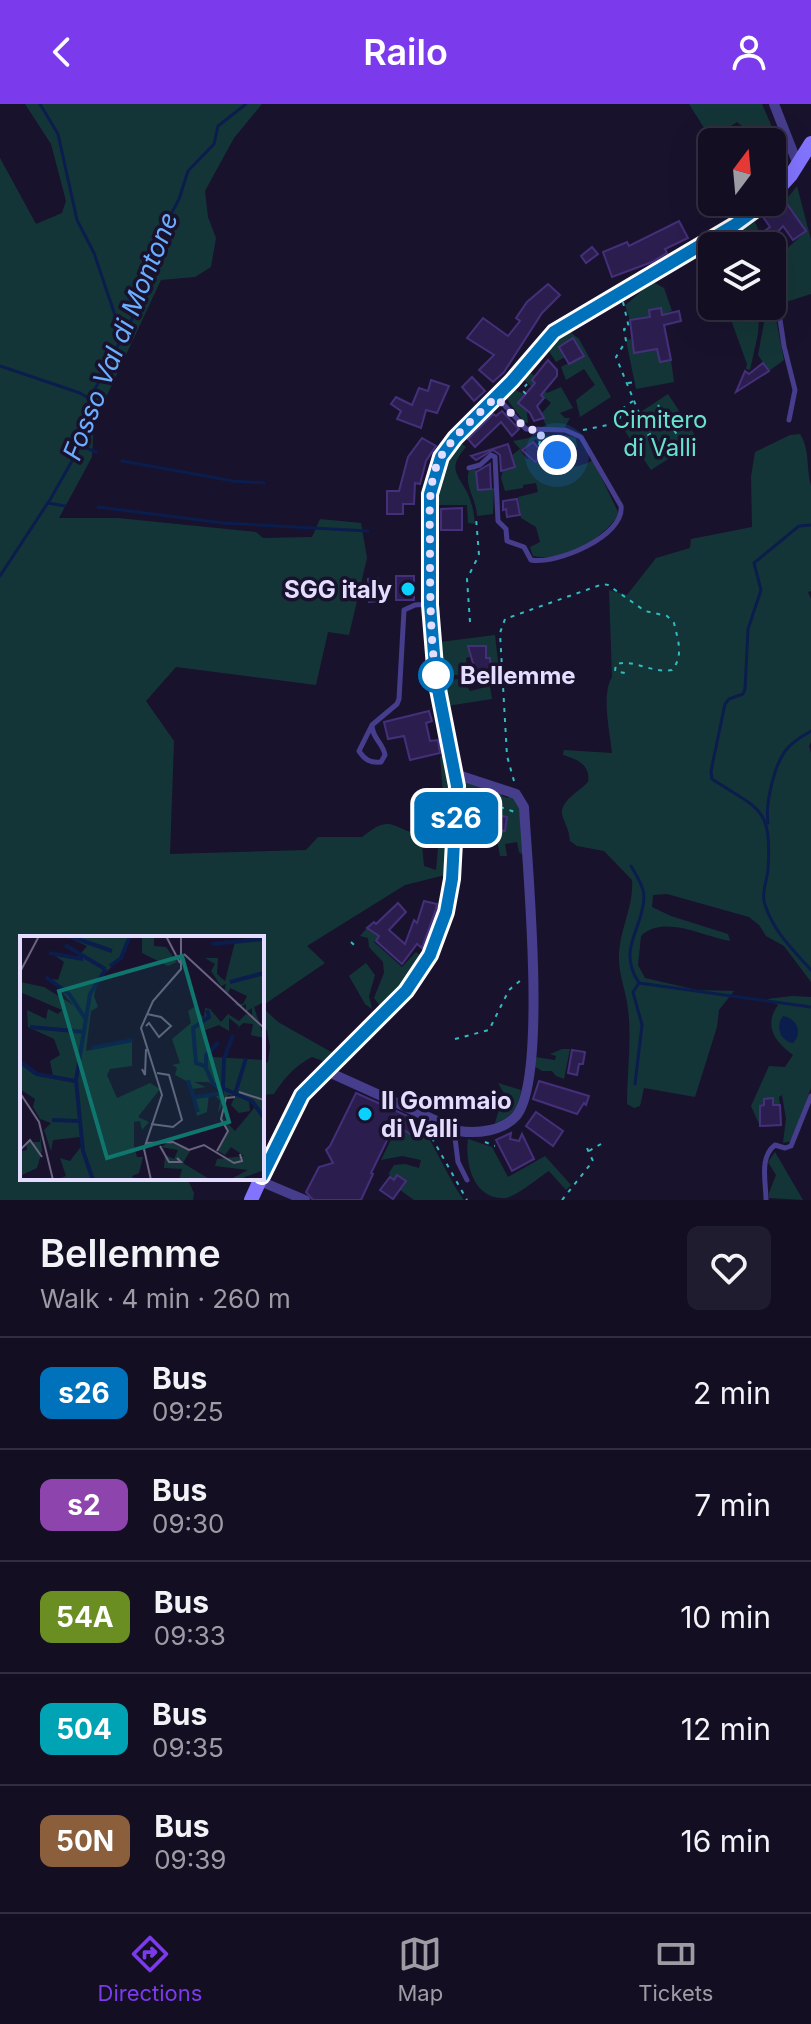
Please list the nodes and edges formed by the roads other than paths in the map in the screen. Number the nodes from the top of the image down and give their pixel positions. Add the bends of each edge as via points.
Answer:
1 (774, 104) edge
2 (810, 148) edge
3 (798, 165) junction
4 (786, 179) edge
5 (747, 216) edge
6 (780, 320) edge
7 (496, 397) junction
8 (789, 420) dead end
9 (469, 468) dead end
10 (430, 605) junction
11 (372, 725) junction
12 (455, 774) junction
13 (324, 1070) junction
14 (811, 1096) edge
15 (454, 1129) junction
16 (264, 1172) edge
17 (260, 1180) edge
18 (264, 1180) edge
19 (467, 1180) dead end
20 (251, 1200) edge
21 (305, 1200) edge
22 (766, 1200) edge

1 - 3 street
2 - 3 main road
3 - 4 main road
5 - 7 main road via 560,327
6 - 8 lane via 795,390
7 - 9 lane via 526,429 565,430 581,437 622,513 594,543 556,559 531,560 524,547 507,541 497,518 495,457
7 - 10 main road via 452,442 436,467 430,502
10 - 11 lane via 404,610 399,699
10 - 12 main road via 436,679
11 - 11 lane via 384,750 381,762 372,763 359,751
12 - 13 main road via 452,879 433,948 396,1002
12 - 15 street via 516,794 524,807 535,1022 519,1111 510,1122 491,1130
13 - 15 street
13 - 16 main road via 298,1101
14 - 22 lane via 791,1146 769,1149
15 - 19 lane via 458,1162
17 - 20 main road
18 - 21 street

